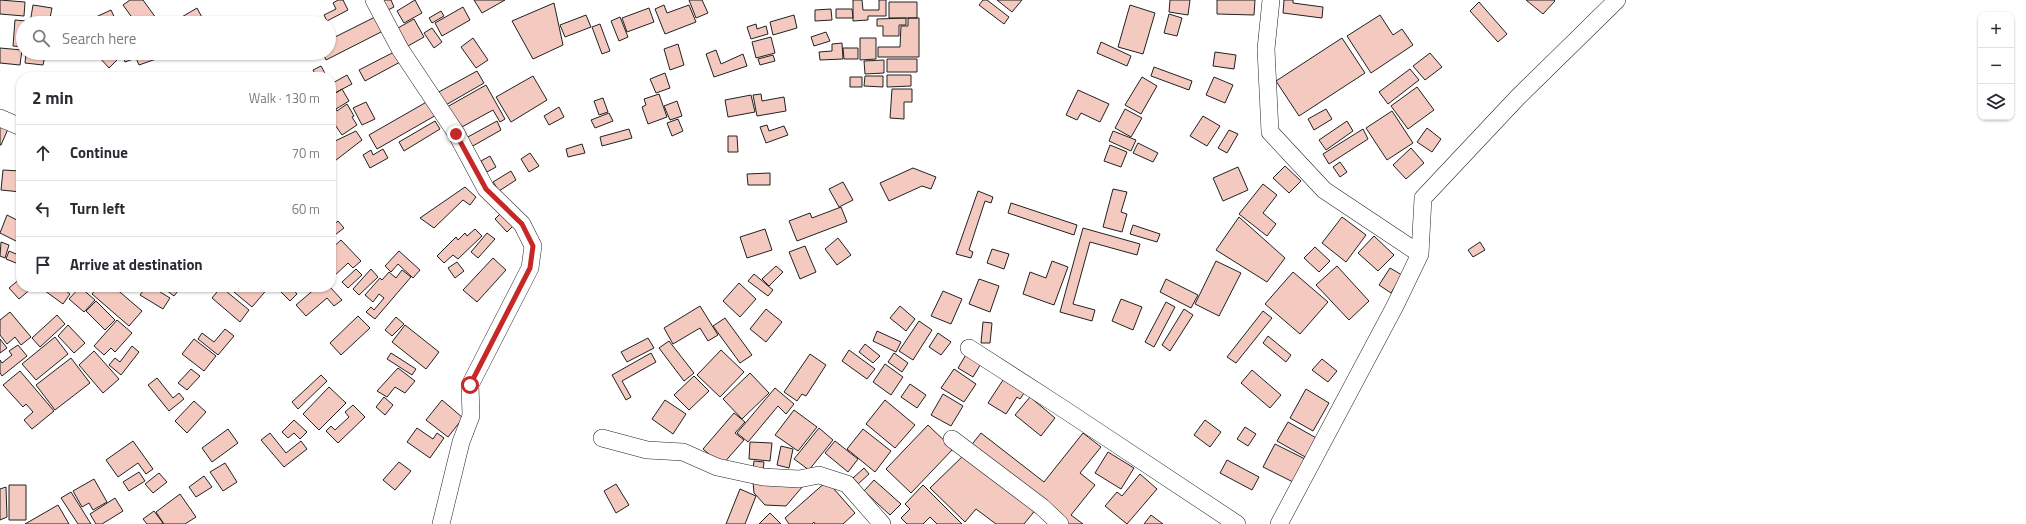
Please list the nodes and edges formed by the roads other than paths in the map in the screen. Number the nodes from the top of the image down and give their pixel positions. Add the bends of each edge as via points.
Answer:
1 (374, 0) edge
2 (1271, 0) edge
3 (1617, 0) edge
4 (0, 118) edge
5 (16, 126) edge
6 (1420, 254) junction
7 (968, 348) dead end
8 (602, 438) dead end
9 (952, 438) dead end
10 (441, 524) edge
11 (882, 524) edge
12 (1060, 524) edge
13 (1237, 524) edge
14 (1279, 524) edge

1 - 10 street via 400,49 456,134 486,189 522,224 533,246 530,268 470,385 471,416 461,442
2 - 6 street via 1266,49 1270,132 1324,190
3 - 6 street via 1518,97 1423,198
4 - 5 street
6 - 14 street
7 - 13 street
8 - 11 street via 648,450 683,452 717,467 763,477 799,479 819,475 847,484
9 - 12 street via 1042,507

